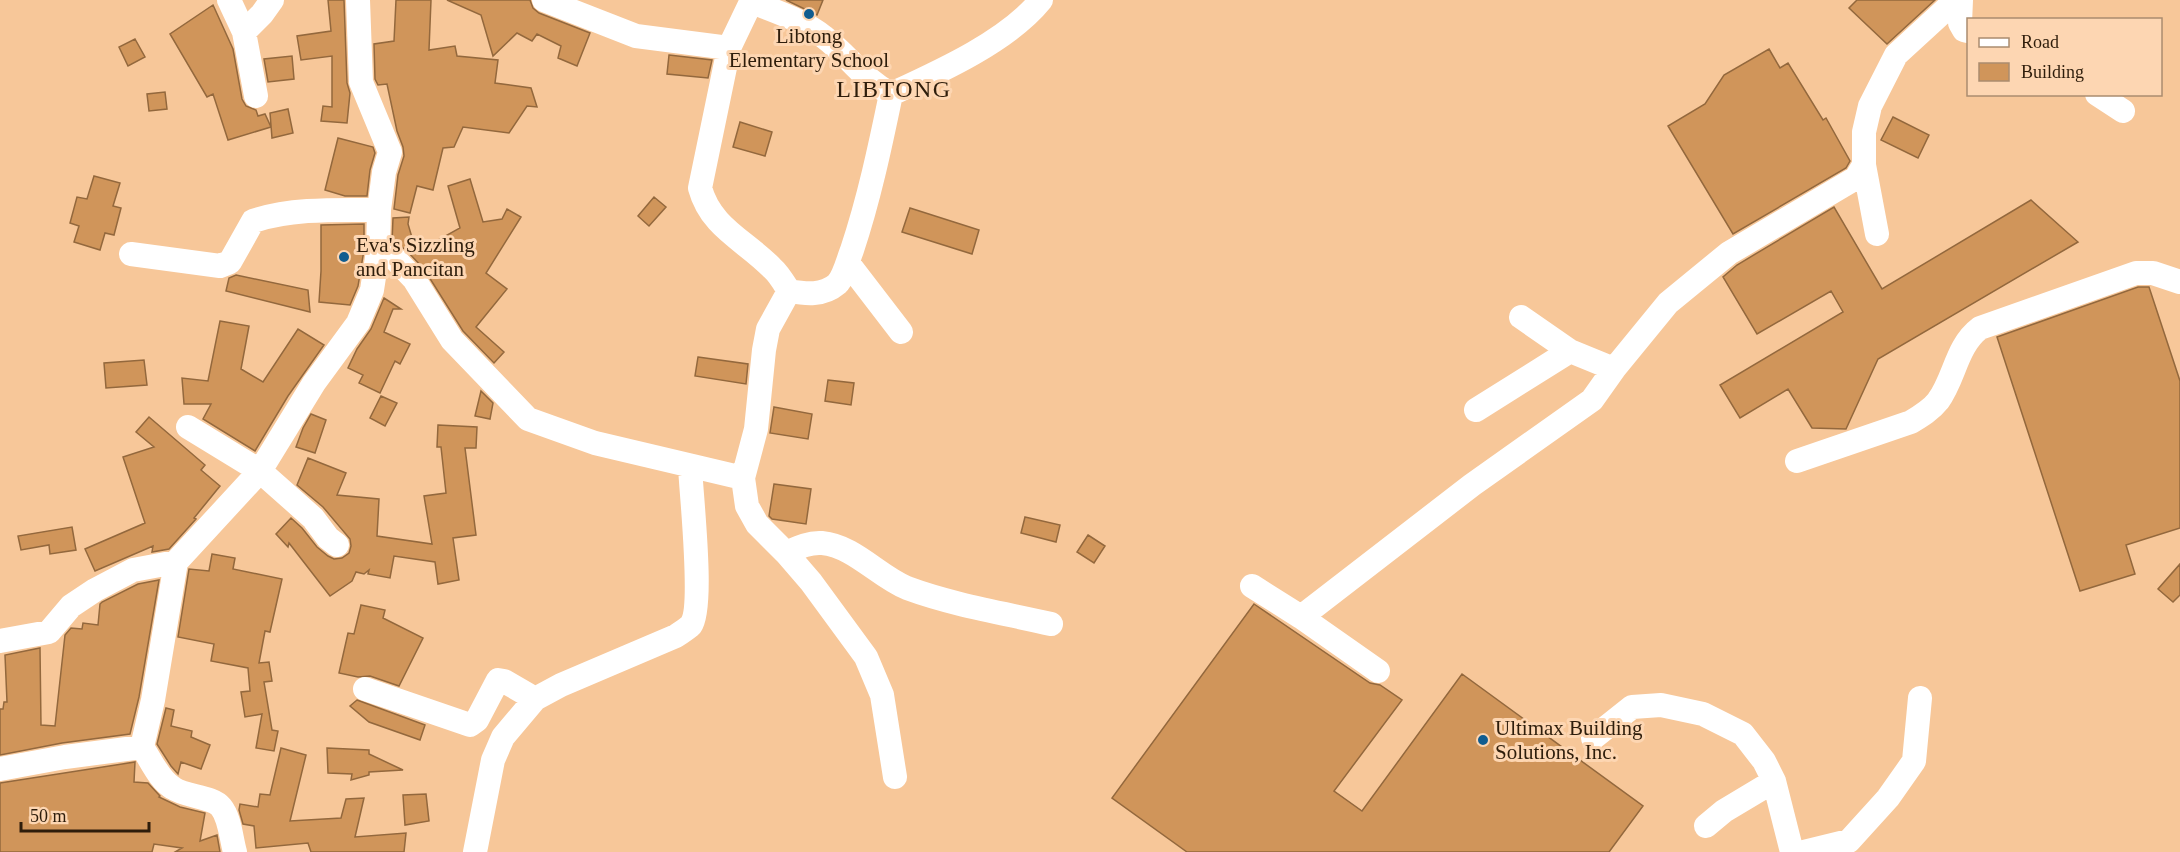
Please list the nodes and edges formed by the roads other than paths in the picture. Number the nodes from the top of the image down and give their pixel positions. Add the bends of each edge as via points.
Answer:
1 (229, 0) edge
2 (272, 0) edge
3 (358, 0) edge
4 (544, 0) edge
5 (1041, 0) edge
6 (1956, 0) edge
7 (1961, 0) edge
8 (752, 1) edge
9 (244, 32) junction
10 (1967, 32) edge
11 (729, 48) junction
12 (891, 94) junction
13 (256, 96) dead end
14 (2100, 96) edge
15 (2123, 111) dead end
16 (1864, 165) junction
17 (379, 210) junction
18 (1877, 234) dead end
19 (378, 251) junction
20 (130, 254) dead end
21 (848, 263) junction
22 (2180, 282) edge
23 (789, 291) junction
24 (1521, 317) dead end
25 (901, 332) dead end
26 (1570, 351) junction
27 (1614, 369) junction
28 (1476, 410) dead end
29 (189, 427) dead end
30 (1797, 461) dead end
31 (690, 466) junction
32 (260, 471) junction
33 (743, 478) junction
34 (337, 545) dead end
35 (786, 553) junction
36 (176, 562) junction
37 (1252, 586) dead end
38 (1301, 617) junction
39 (1051, 624) dead end
40 (0, 641) edge
41 (1378, 671) dead end
42 (365, 689) dead end
43 (1920, 698) dead end
44 (535, 699) junction
45 (1593, 738) dead end
46 (142, 747) junction
47 (0, 769) edge
48 (895, 777) dead end
49 (1774, 780) junction
50 (1706, 826) dead end
51 (235, 852) edge
52 (475, 852) edge
53 (1792, 852) edge
54 (1804, 852) edge

1 - 9 street
2 - 9 street
3 - 17 street via 361,82 390,152
4 - 11 street via 636,36
5 - 12 street via 1013,26 951,66
6 - 16 street via 1896,55 1870,106 1864,132
7 - 10 street via 1960,23
8 - 11 street
8 - 12 street via 824,37 874,85
9 - 13 street
11 - 23 street via 700,188 712,216 773,268
12 - 21 street via 866,209
14 - 15 street
16 - 18 street
16 - 27 street via 1856,177 1729,253 1668,303
17 - 19 street
17 - 20 street via 271,214 253,221 230,262 220,266
19 - 31 street via 395,259 414,279 452,340 528,419 596,443
19 - 32 street via 372,290 358,323 314,383
21 - 23 street via 838,283 820,293
21 - 25 street
22 - 30 street via 2153,273 2136,273 1980,328 1970,335 1945,390 1924,414
23 - 33 street via 768,329 756,429
24 - 26 street
26 - 27 street
26 - 28 street
27 - 38 street via 1592,400 1472,485
29 - 32 street
31 - 33 street
31 - 44 street via 697,585 692,624 676,636
32 - 34 street
32 - 36 street
33 - 35 street via 747,506 757,524
35 - 39 street via 820,543 842,548 905,587
35 - 48 street via 866,657 882,695
36 - 40 street via 133,570 94,590 70,606 50,632
36 - 46 street
37 - 38 street
38 - 41 street
42 - 44 street via 470,725 477,720 498,680
43 - 54 street via 1914,760 1888,798 1849,841
44 - 52 street via 503,737 493,760
45 - 49 street via 1632,707 1661,705 1703,714 1743,734
46 - 47 street
46 - 51 street via 172,788 217,802 224,810
49 - 50 street
49 - 53 street

